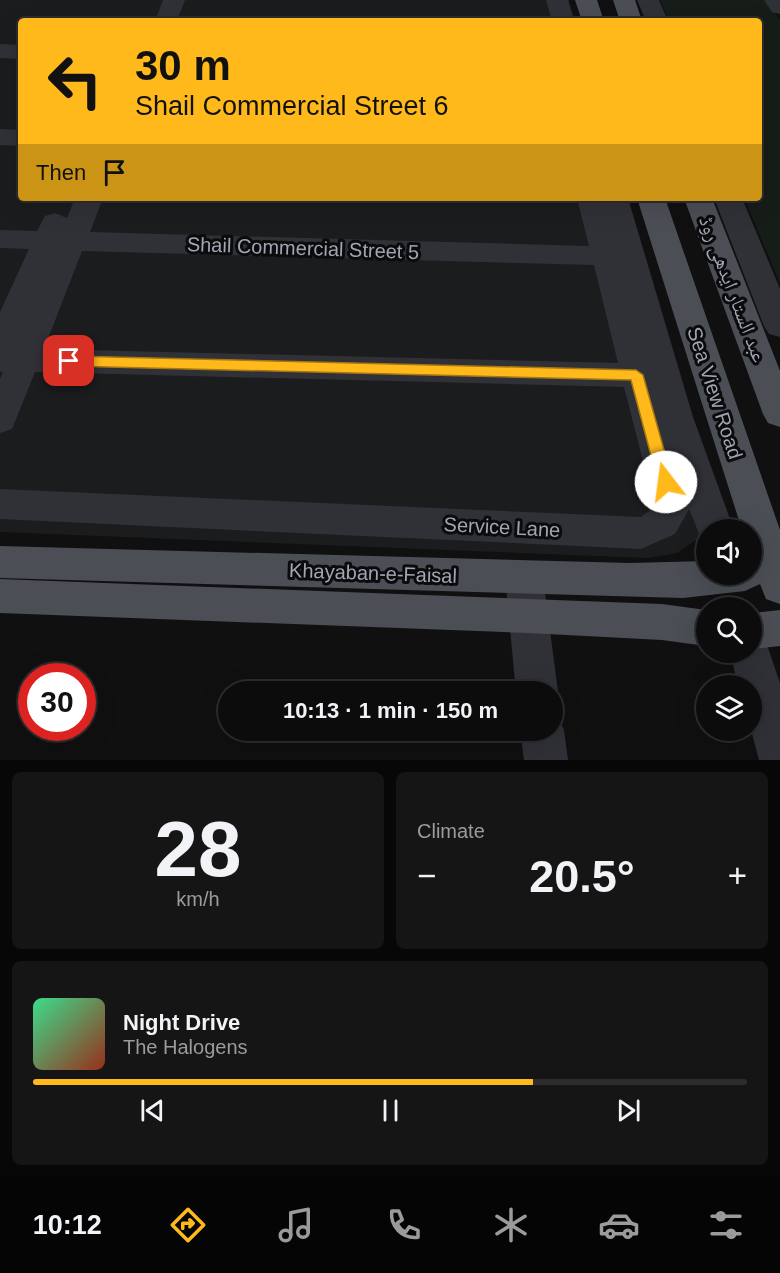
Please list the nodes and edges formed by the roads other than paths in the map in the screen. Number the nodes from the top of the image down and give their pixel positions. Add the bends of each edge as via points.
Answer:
1 (174, 0) edge
2 (540, 0) edge
3 (557, 0) edge
4 (586, 0) edge
5 (624, 0) edge
6 (648, 0) edge
7 (775, 0) edge
8 (780, 7) edge
9 (167, 18) edge
10 (545, 18) edge
11 (562, 18) edge
12 (592, 18) edge
13 (631, 18) edge
14 (656, 18) edge
15 (0, 51) edge
16 (18, 51) edge
17 (0, 123) edge
18 (18, 123) edge
19 (0, 137) edge
20 (18, 138) edge
21 (66, 201) edge
22 (87, 201) edge
23 (592, 201) edge
24 (615, 201) edge
25 (652, 201) edge
26 (699, 201) edge
27 (729, 201) edge
28 (0, 239) edge
29 (59, 241) junction
30 (606, 256) junction
31 (780, 326) edge
32 (7, 356) edge
33 (636, 375) junction
34 (780, 414) edge
35 (0, 420) edge
36 (0, 504) edge
37 (711, 519) edge
38 (740, 519) edge
39 (0, 562) edge
40 (696, 579) edge
41 (0, 596) edge
42 (526, 596) junction
43 (696, 627) edge
44 (780, 628) edge
45 (762, 630) edge
46 (753, 663) edge
47 (536, 681) edge
48 (543, 741) edge
49 (780, 757) edge
50 (546, 760) edge

1 - 9 street
2 - 10 street
3 - 11 street
4 - 12 main road
5 - 13 main road
6 - 14 street
7 - 8 street
15 - 16 street
17 - 18 street
19 - 20 street
21 - 29 street
22 - 29 street
23 - 30 street, Service Lane
24 - 37 street via 676,417
25 - 38 main road, Sea View Road
26 - 34 main road, عبد الستار ایدھی روڈ
27 - 31 street
28 - 29 street, Shail Commercial Street 5
29 - 30 street, Shail Commercial Street 5
29 - 32 street
30 - 33 street, Service Lane
32 - 33 street
32 - 35 street
33 - 36 street, Service Lane via 672,504 669,516 658,528 641,534
39 - 42 main road, Khayaban-e-Faisal
40 - 42 main road, Khayaban-e-Faisal
41 - 42 main road, Khayaban-e-Faisal
42 - 43 main road, Khayaban-e-Faisal
42 - 47 street
44 - 45 main road
46 - 49 street
48 - 50 street

